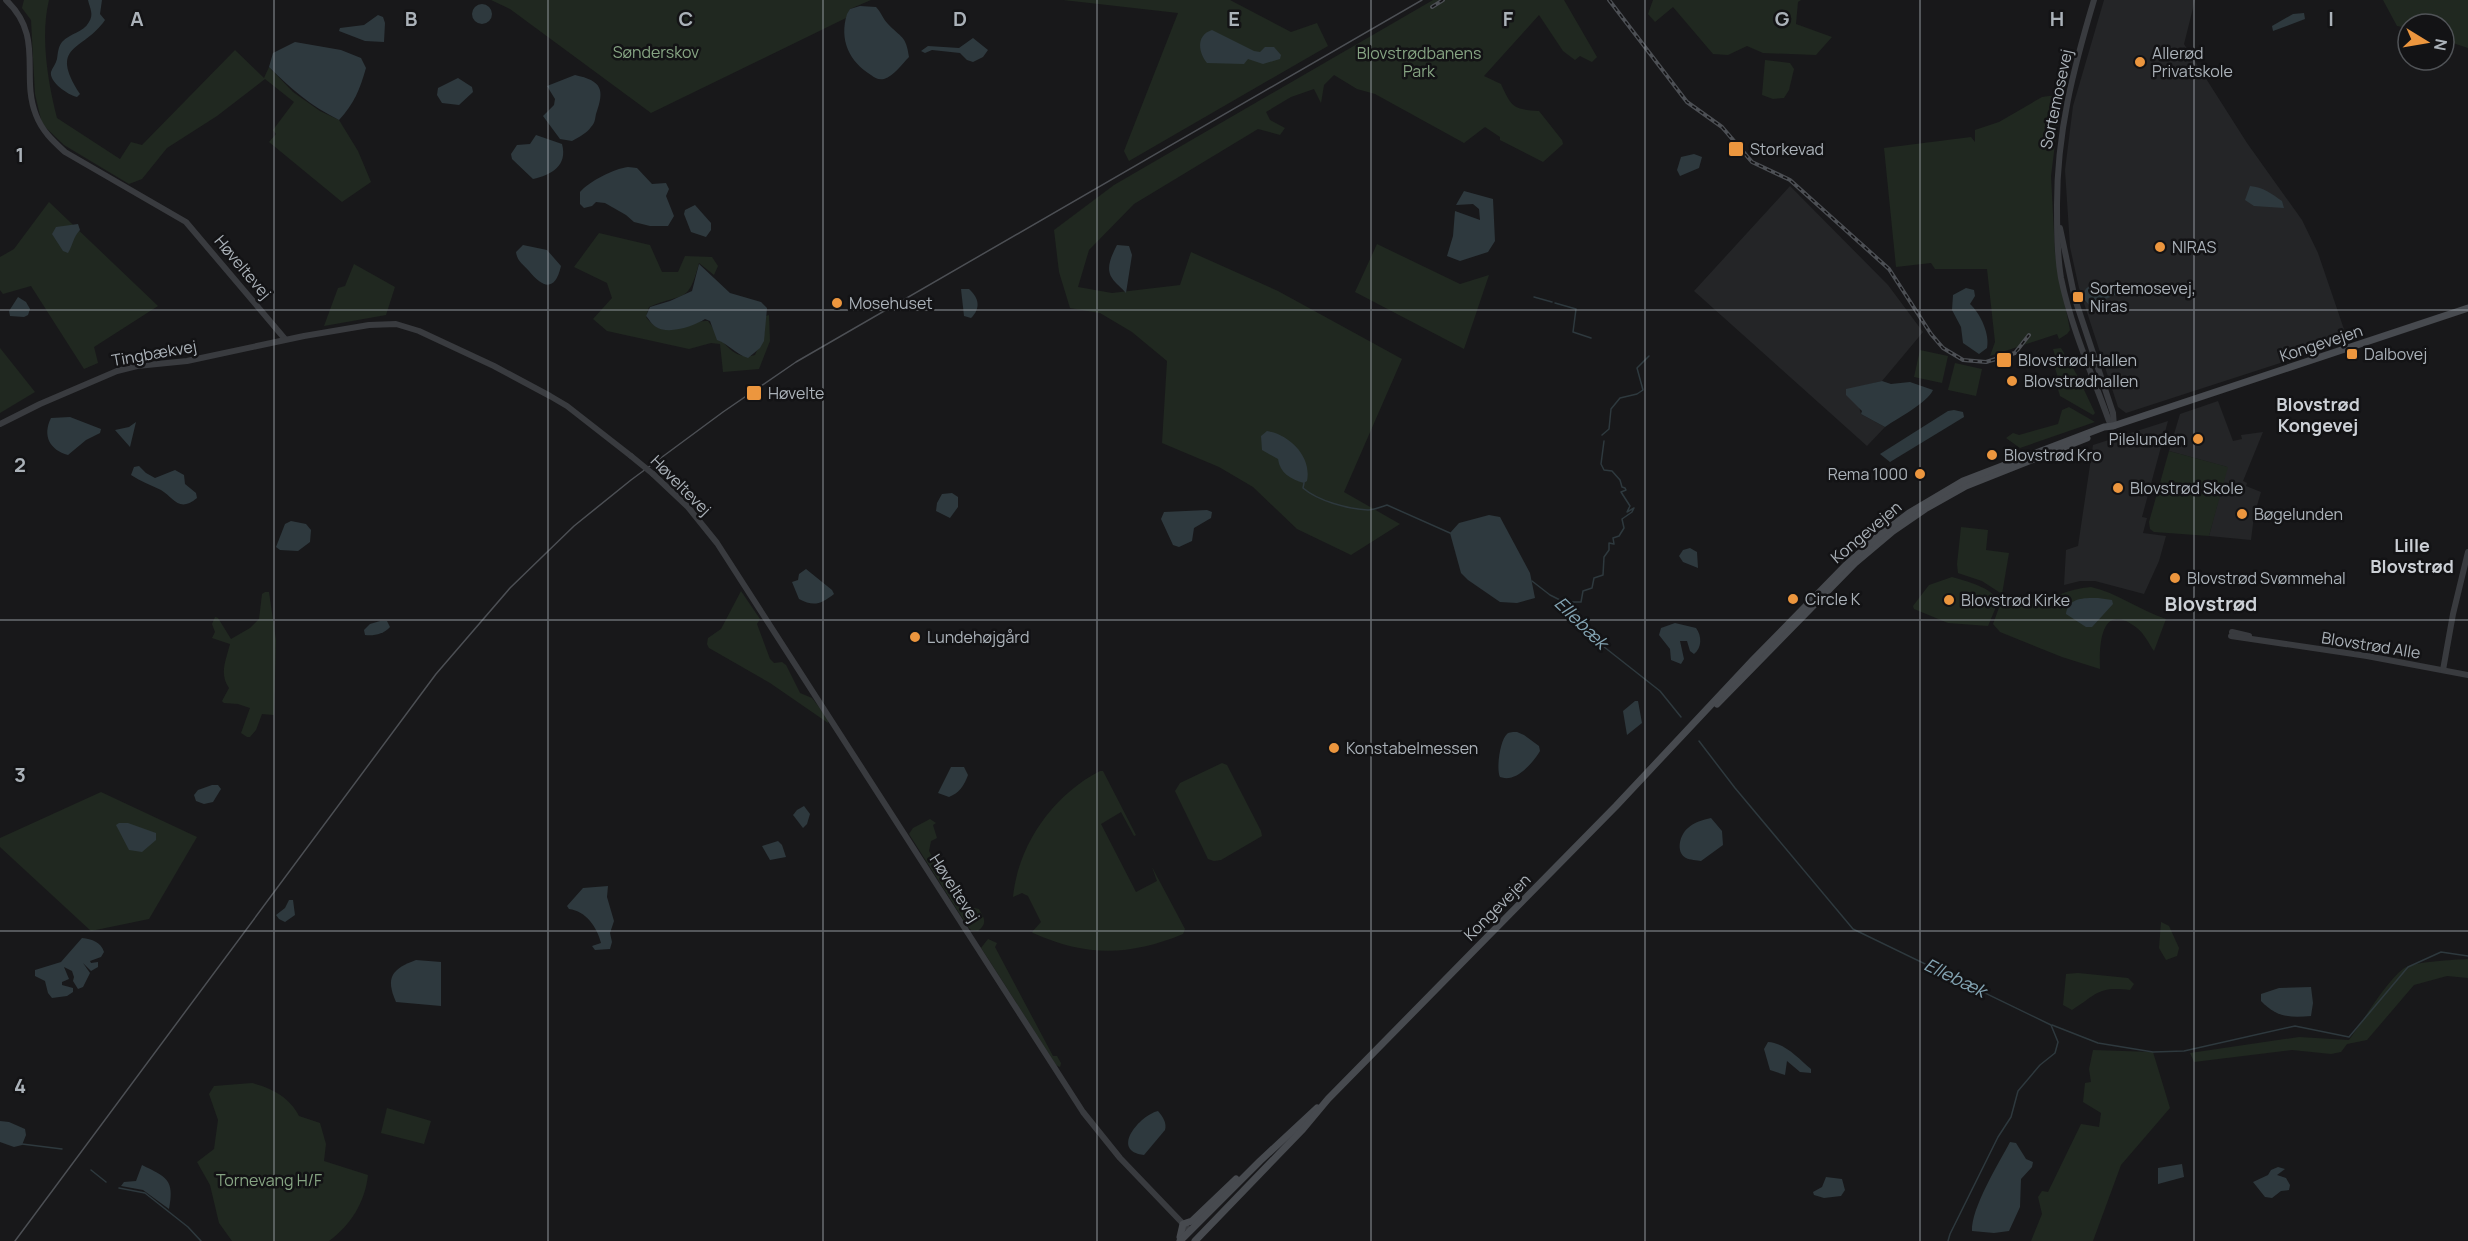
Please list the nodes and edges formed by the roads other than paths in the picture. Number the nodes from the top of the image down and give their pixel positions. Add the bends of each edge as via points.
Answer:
1 (6, 0) edge
2 (2094, 0) edge
3 (2057, 204) junction
4 (2468, 308) edge
5 (2086, 334) junction
6 (2079, 338) junction
7 (285, 339) junction
8 (0, 424) edge
9 (2114, 426) junction
10 (2468, 552) edge
11 (2231, 634) dead end
12 (2443, 669) junction
13 (2468, 675) edge
14 (1328, 1099) junction
15 (1260, 1161) junction
16 (1214, 1220) junction
17 (1183, 1224) junction
18 (1190, 1231) junction
19 (1178, 1241) edge
20 (1188, 1241) edge
21 (1195, 1241) edge

1 - 7 street, Høveltevej via 23,20 35,113 52,141 186,222
2 - 3 street, Sortemosevej via 2061,128
3 - 5 street, Sortemosevej via 2067,268
3 - 6 street, Sortemosevej via 2061,275
4 - 9 main road, Kongevejen
5 - 6 street
5 - 9 street, Sortemosevej
6 - 9 street, Sortemosevej
7 - 8 street, Tingbækvej via 187,361 117,371
7 - 17 street, Høveltevej, bridge via 369,325 406,326 494,366 567,406 632,456 688,507 723,552 1083,1112 1120,1158
9 - 14 main road, Kongevejen via 1942,498 1902,524 1856,563
10 - 12 street
11 - 12 street, Blovstrød Alle
12 - 13 street, Blovstrød Alle
14 - 15 main road, Kongevejen
14 - 16 main road, Kongevejen via 1304,1129
15 - 17 main road
15 - 18 main road, Kongevejen
16 - 18 main road
16 - 21 main road, Kongevejen
17 - 18 street, Høveltevej
17 - 19 main road
18 - 19 main road, Kongevejen
18 - 20 main road

